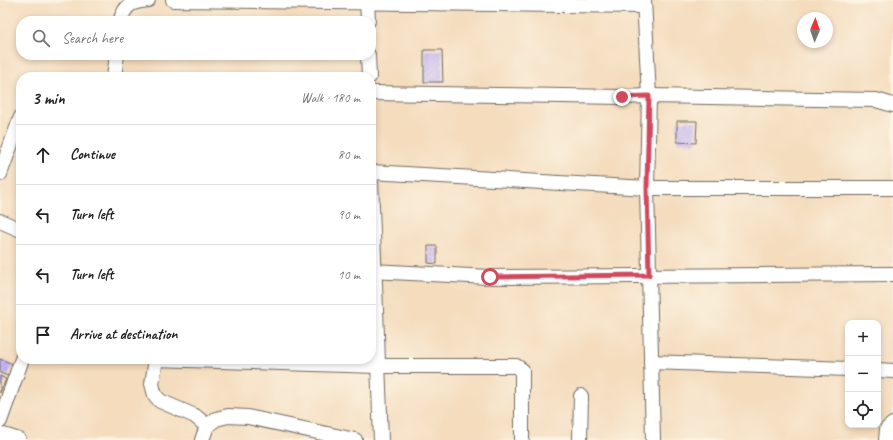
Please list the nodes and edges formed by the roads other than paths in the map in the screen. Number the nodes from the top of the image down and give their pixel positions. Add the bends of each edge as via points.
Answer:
1 (148, 0) edge
2 (173, 0) edge
3 (367, 1) edge
4 (130, 2) edge
5 (644, 3) edge
6 (121, 16) edge
7 (368, 16) edge
8 (116, 60) edge
9 (368, 60) edge
10 (115, 72) edge
11 (369, 72) edge
12 (376, 93) edge
13 (649, 96) junction
14 (893, 105) edge
15 (16, 131) edge
16 (376, 172) edge
17 (0, 174) edge
18 (647, 188) junction
19 (893, 188) edge
20 (0, 221) edge
21 (16, 228) edge
22 (376, 272) edge
23 (893, 274) edge
24 (649, 275) junction
25 (376, 328) edge
26 (651, 362) junction
27 (20, 364) edge
28 (155, 364) edge
29 (315, 364) edge
30 (378, 366) junction
31 (845, 369) edge
32 (881, 370) edge
33 (893, 371) edge
34 (581, 396) dead end
35 (0, 421) edge
36 (893, 424) edge
37 (207, 426) junction
38 (0, 434) edge
39 (19, 440) edge
40 (202, 440) edge
41 (355, 440) edge
42 (381, 440) edge
43 (522, 440) edge
44 (580, 440) edge
45 (653, 440) edge
46 (886, 440) edge

1 - 4 street
2 - 3 street
3 - 5 street
3 - 7 street
4 - 6 street
5 - 13 street
8 - 10 street
9 - 11 street
12 - 13 street
13 - 14 street via 876,100
13 - 18 street
15 - 17 street
16 - 18 street
18 - 19 street
18 - 24 street
20 - 21 street
22 - 24 street via 490,277
23 - 24 street
24 - 26 street
25 - 30 street
26 - 31 street
26 - 45 street
27 - 35 street
28 - 37 street via 152,384 160,401 195,416
29 - 30 street
30 - 42 street
30 - 43 street via 520,368
32 - 33 street
34 - 44 street
36 - 46 street via 887,429
37 - 40 street
37 - 41 street via 216,419 228,416 248,417
38 - 39 street

